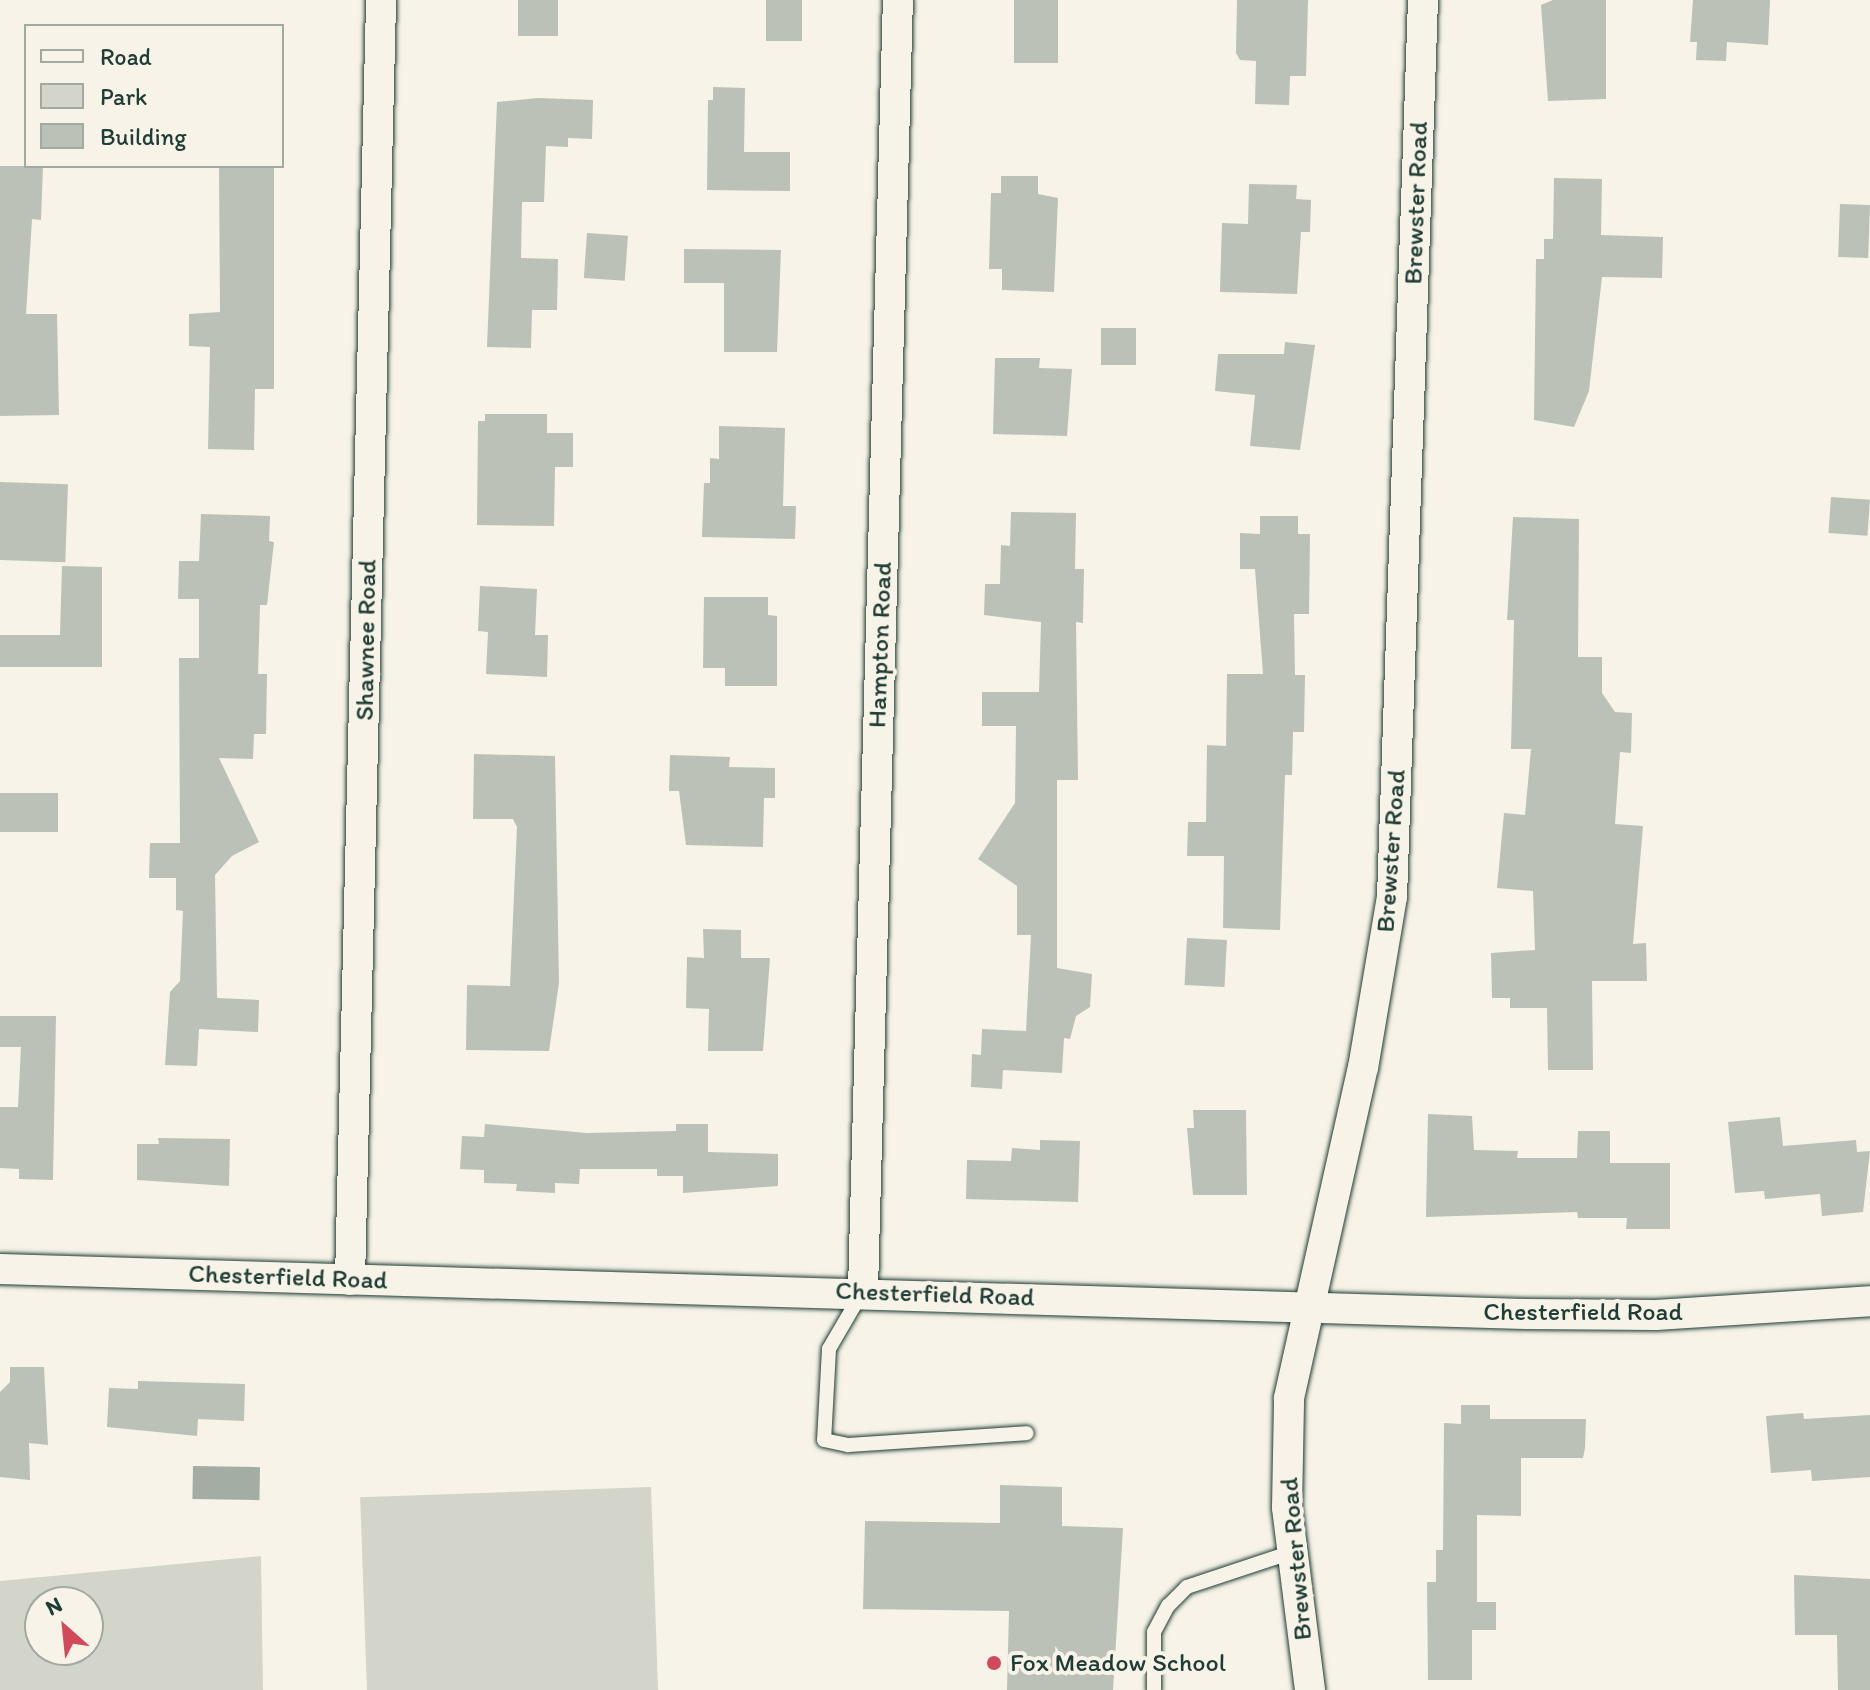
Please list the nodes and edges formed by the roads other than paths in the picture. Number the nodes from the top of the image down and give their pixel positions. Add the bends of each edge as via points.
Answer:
1 (381, 0) edge
2 (898, 0) edge
3 (1423, 0) edge
4 (0, 1269) edge
5 (350, 1280) junction
6 (863, 1290) junction
7 (1870, 1301) edge
8 (1306, 1305) junction
9 (1027, 1433) dead end
10 (1292, 1552) junction
11 (1154, 1690) edge
12 (1310, 1690) edge

1 - 5 street, Shawnee Road
2 - 6 street, Hampton Road
3 - 8 street, Brewster Road via 1392,897 1363,1068
4 - 5 street, Chesterfield Road
5 - 6 street, Chesterfield Road
6 - 8 street, Chesterfield Road
6 - 9 lane via 829,1349 824,1440 848,1445
7 - 8 street, Chesterfield Road via 1656,1315
8 - 10 street, Brewster Road via 1289,1398
10 - 11 lane via 1187,1587 1168,1606 1154,1632
10 - 12 street, Brewster Road

